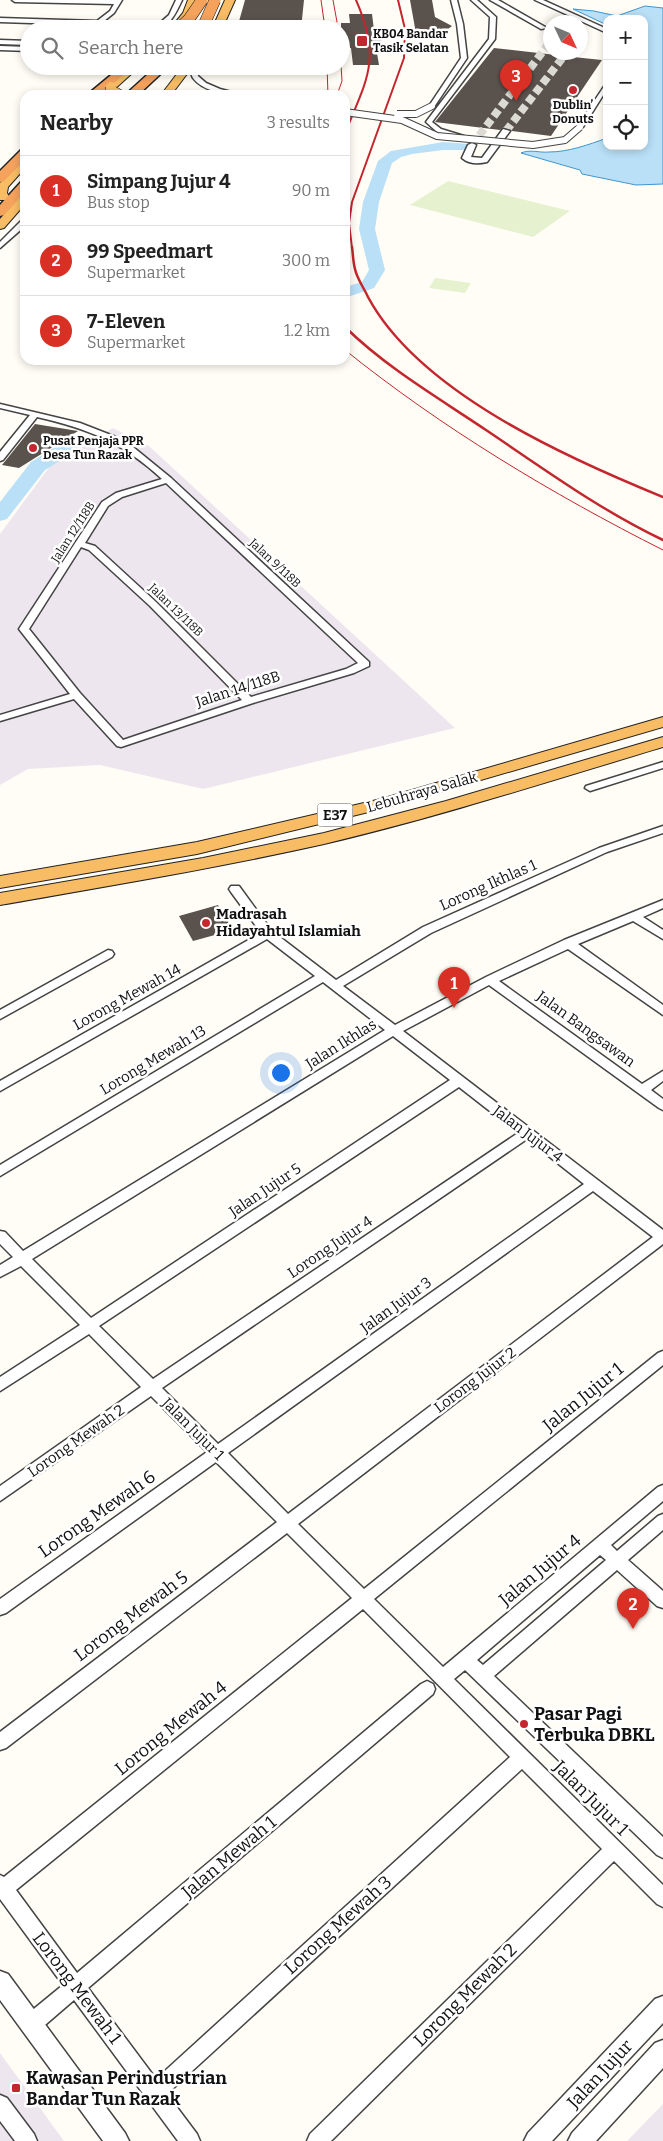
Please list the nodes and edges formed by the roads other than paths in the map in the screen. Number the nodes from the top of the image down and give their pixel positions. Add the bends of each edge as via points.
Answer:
1 (15, 0) edge
2 (57, 0) edge
3 (180, 0) edge
4 (193, 0) edge
5 (201, 0) edge
6 (216, 0) edge
7 (230, 0) edge
8 (454, 0) edge
9 (474, 0) edge
10 (493, 0) edge
11 (509, 0) edge
12 (538, 0) edge
13 (118, 1) edge
14 (0, 20) edge
15 (103, 20) edge
16 (167, 20) edge
17 (183, 20) edge
18 (188, 20) edge
19 (190, 20) edge
20 (208, 20) edge
21 (221, 20) edge
22 (543, 20) edge
23 (20, 21) edge
24 (543, 28) dead end
25 (603, 29) edge
26 (0, 42) edge
27 (20, 43) edge
28 (0, 50) edge
29 (20, 50) edge
30 (118, 75) edge
31 (127, 75) edge
32 (135, 75) edge
33 (154, 75) edge
34 (156, 75) edge
35 (183, 75) edge
36 (194, 75) edge
37 (99, 90) edge
38 (114, 90) edge
39 (114, 90) edge
40 (137, 90) edge
41 (140, 90) edge
42 (167, 90) edge
43 (224, 90) edge
44 (603, 90) edge
45 (452, 94) junction
46 (432, 106) junction
47 (350, 109) edge
48 (350, 113) edge
49 (506, 130) tunnel mouth
50 (462, 137) junction
51 (499, 141) junction
52 (20, 158) edge
53 (20, 167) edge
54 (0, 178) edge
55 (20, 181) edge
56 (20, 192) edge
57 (2, 200) edge
58 (20, 201) edge
59 (20, 207) edge
60 (4, 214) edge
61 (0, 226) edge
62 (20, 227) edge
63 (0, 246) edge
64 (0, 406) edge
65 (35, 414) junction
66 (0, 458) edge
67 (168, 480) junction
68 (80, 544) junction
69 (365, 664) joint
70 (76, 695) junction
71 (249, 700) junction
72 (0, 718) edge
73 (663, 722) edge
74 (663, 742) edge
75 (663, 765) edge
76 (590, 788) dead end
77 (663, 829) edge
78 (197, 848) junction
79 (214, 862) junction
80 (0, 869) edge
81 (0, 882) edge
82 (235, 889) dead end
83 (0, 899) edge
84 (663, 904) edge
85 (0, 912) edge
86 (634, 916) junction
87 (268, 934) junction
88 (663, 935) edge
89 (568, 944) junction
90 (108, 954) dead end
91 (323, 977) junction
92 (490, 980) junction
93 (334, 986) junction
94 (663, 1011) edge
95 (0, 1015) edge
96 (393, 1031) junction
97 (663, 1075) edge
98 (458, 1081) junction
99 (0, 1087) edge
100 (642, 1090) junction
101 (663, 1105) edge
102 (527, 1133) junction
103 (0, 1172) edge
104 (593, 1184) junction
105 (0, 1236) edge
106 (663, 1237) edge
107 (23, 1258) junction
108 (0, 1272) edge
109 (90, 1325) junction
110 (663, 1357) edge
111 (0, 1385) edge
112 (152, 1387) junction
113 (218, 1453) junction
114 (663, 1492) edge
115 (0, 1494) edge
116 (663, 1521) edge
117 (287, 1522) junction
118 (600, 1545) junction
119 (618, 1560) junction
120 (364, 1599) junction
121 (663, 1601) edge
122 (0, 1608) edge
123 (465, 1659) junction
124 (482, 1676) junction
125 (443, 1678) junction
126 (427, 1689) dead end
127 (0, 1742) edge
128 (522, 1757) junction
129 (614, 1849) junction
130 (663, 1849) edge
131 (2, 1887) edge
132 (663, 1898) edge
133 (0, 1982) edge
134 (76, 1986) junction
135 (663, 2007) edge
136 (31, 2024) junction
137 (663, 2051) edge
138 (155, 2092) junction
139 (0, 2105) edge
140 (27, 2141) edge
141 (117, 2141) edge
142 (190, 2141) edge
143 (317, 2141) edge
144 (536, 2141) edge
145 (580, 2141) edge

1 - 2 street
2 - 13 street
3 - 16 street
4 - 17 highway
5 - 18 highway, bridge
5 - 19 highway
6 - 20 highway, bridge
7 - 21 highway
8 - 46 street via 464,58
9 - 45 street via 493,17 492,39
10 - 24 street
11 - 22 street
12 - 25 street
13 - 15 street
14 - 23 street
26 - 27 street
28 - 29 street
30 - 37 highway
31 - 38 highway
32 - 39 highway
33 - 40 highway
34 - 41 highway
35 - 42 highway
36 - 43 street via 204,84
44 - 50 street, bridge via 580,127 565,140 533,145
45 - 46 street
45 - 50 street, bridge via 428,122 439,131
46 - 47 street, bridge via 411,115
48 - 50 street, bridge via 394,118 437,136
49 - 51 street
51 - 51 street via 486,158 479,161 466,158 474,141
52 - 54 highway
53 - 57 highway via 3,186
55 - 57 highway
56 - 60 highway
58 - 60 highway
59 - 60 highway
60 - 61 highway
62 - 63 street
64 - 65 street, Jalan 9/118B
65 - 66 street
65 - 67 street, Jalan 9/118B via 100,432 122,442
67 - 68 street, Jalan 12/118B via 110,499
67 - 69 street, Jalan 9/118B
68 - 70 street, Jalan 12/118B via 24,629
68 - 71 street, Jalan 13/118B via 92,548
69 - 71 street, Jalan 14/118B
70 - 71 street, Jalan 14/118B via 121,744
70 - 72 street
73 - 78 highway, Lebuhraya Salak / E37 via 385,803
74 - 79 highway, Lebuhraya Salak / E37 via 397,820
75 - 76 street
77 - 93 street, Lorong Ikhlas 1 via 603,850 427,930
78 - 80 highway
78 - 81 highway, Lebuhraya Salak / E37
79 - 83 highway, Lebuhraya Salak / E37
79 - 85 highway
82 - 87 street
84 - 86 street, Jalan Ikhlas
86 - 88 street
86 - 89 street, Jalan Ikhlas
87 - 91 street
87 - 99 street, Lorong Mewah 14
89 - 92 street, Jalan Ikhlas
89 - 94 street
90 - 95 street
91 - 93 street
91 - 103 street, Lorong Mewah 13
92 - 96 street, Jalan Ikhlas
92 - 100 street, Jalan Bangsawan
93 - 96 street
96 - 98 street, Jalan Jujur 4
96 - 107 street, Jalan Ikhlas
97 - 100 street
98 - 102 street, Jalan Jujur 4
98 - 109 street, Jalan Jujur 5
100 - 101 street, Jalan Bangsawan
102 - 104 street, Jalan Jujur 4
102 - 112 street, Lorong Jujur 4
104 - 106 street, Jalan Jujur 4
104 - 113 street, Jalan Jujur 3
105 - 107 street, Jalan Jujur 1
106 - 117 street, Lorong Jujur 2
107 - 108 street, Jalan Ikhlas
107 - 109 street, Jalan Jujur 1
109 - 111 street, Jalan Jujur 5
109 - 112 street, Jalan Jujur 1
110 - 120 street, Jalan Jujur 1
112 - 113 street, Jalan Jujur 1
112 - 115 street, Lorong Mewah 2
113 - 117 street, Jalan Jujur 1
113 - 122 street, Lorong Mewah 6
114 - 118 street, Jalan Jujur 4
116 - 119 street
117 - 120 street, Jalan Jujur 1
117 - 127 street, Lorong Mewah 5
118 - 119 street
118 - 123 street, Jalan Jujur 4
119 - 121 street
119 - 124 street
120 - 125 street, Jalan Jujur 1
120 - 131 street, Lorong Mewah 4
123 - 124 street
123 - 125 street, Jalan Jujur 4
124 - 130 street
125 - 128 street, Jalan Jujur 1
126 - 134 street, Jalan Mewah 1
128 - 129 street, Jalan Jujur 1
128 - 138 street, Lorong Mewah 3
129 - 132 street, Jalan Jujur 1
129 - 143 street, Lorong Mewah 2
131 - 134 street, Lorong Mewah 1
133 - 136 street
134 - 136 street, Jalan Mewah 1
134 - 138 street, Lorong Mewah 1
135 - 144 street, Jalan Jujur
136 - 141 street
137 - 145 street, Jalan Jujur
138 - 142 street, Lorong Mewah 1
139 - 140 street

